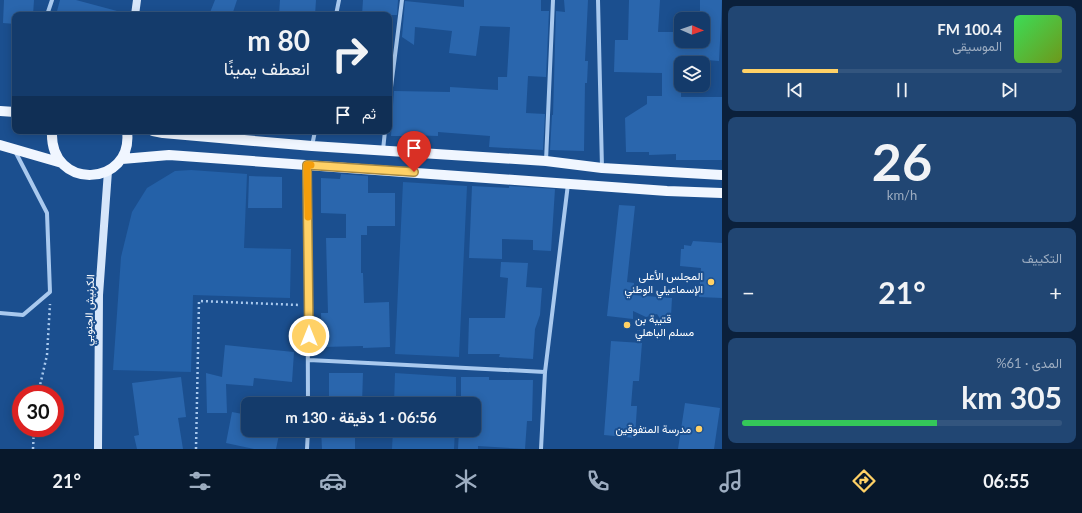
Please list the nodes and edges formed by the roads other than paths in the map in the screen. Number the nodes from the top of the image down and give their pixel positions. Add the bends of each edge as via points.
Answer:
1 (52, 0) edge
2 (137, 0) edge
3 (339, 0) edge
4 (402, 0) edge
5 (553, 0) edge
6 (598, 0) edge
7 (48, 12) edge
8 (135, 12) edge
9 (337, 12) edge
10 (392, 78) edge
11 (0, 111) edge
12 (12, 111) edge
13 (52, 134) edge
14 (127, 134) edge
15 (174, 134) edge
16 (314, 134) edge
17 (385, 134) edge
18 (0, 145) edge
19 (312, 146) junction
20 (13, 148) junction
21 (383, 150) junction
22 (122, 159) junction
23 (546, 161) junction
24 (62, 163) junction
25 (307, 165) junction
26 (602, 168) junction
27 (108, 171) junction
28 (722, 175) edge
29 (568, 183) junction
30 (722, 193) edge
31 (0, 313) edge
32 (309, 360) junction
33 (545, 372) junction
34 (308, 397) edge
35 (308, 437) edge
36 (98, 449) edge
37 (307, 449) edge
38 (541, 449) edge

1 - 7 street
2 - 8 main road
3 - 9 street
4 - 10 street
5 - 23 street
6 - 26 street
11 - 12 main road
13 - 24 main road via 55,153
14 - 22 main road via 126,152
15 - 19 main road
16 - 19 street
17 - 21 street
18 - 20 main road
19 - 21 main road
20 - 24 main road
20 - 31 street via 47,213 50,292 23,315
21 - 23 main road
22 - 25 main road via 169,155
22 - 27 main road
23 - 26 main road
24 - 27 main road via 71,171 83,175 96,175
25 - 29 main road
25 - 32 street
26 - 28 main road
27 - 36 main road, الكرنيش الجنوبي via 99,295
29 - 30 main road
29 - 33 street
32 - 33 street
32 - 34 street
33 - 38 street
35 - 37 street

